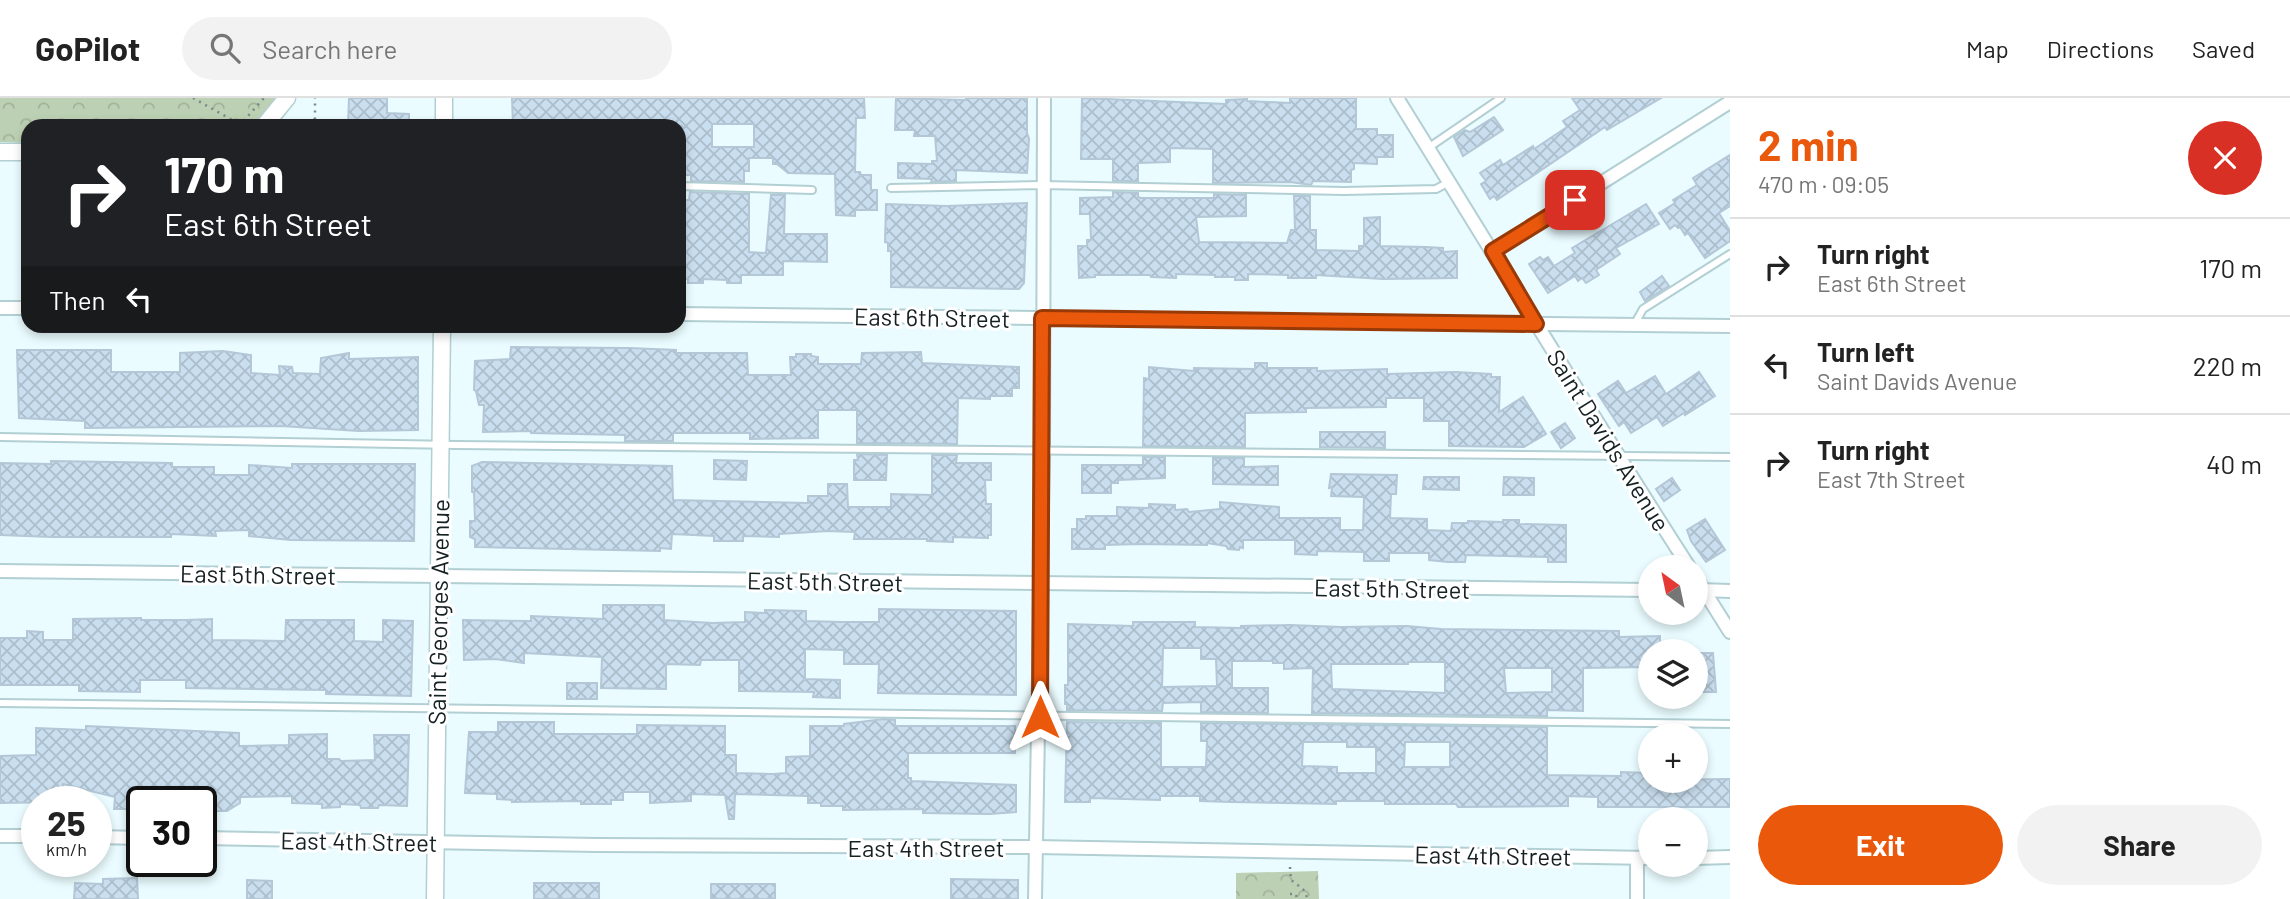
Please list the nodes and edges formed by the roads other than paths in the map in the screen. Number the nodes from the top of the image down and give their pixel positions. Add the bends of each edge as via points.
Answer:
1 (287, 98) edge
2 (444, 98) edge
3 (1044, 98) edge
4 (1397, 98) edge
5 (1501, 98) edge
6 (1730, 102) edge
7 (270, 119) edge
8 (444, 119) edge
9 (1428, 148) junction
10 (0, 152) edge
11 (21, 152) edge
12 (1449, 182) junction
13 (1042, 185) junction
14 (686, 186) edge
15 (891, 187) dead end
16 (812, 190) dead end
17 (1493, 251) junction
18 (1730, 254) edge
19 (0, 308) edge
20 (21, 308) edge
21 (686, 314) edge
22 (1042, 318) junction
23 (1536, 324) junction
24 (1634, 325) junction
25 (1730, 326) edge
26 (442, 333) edge
27 (0, 437) edge
28 (441, 444) junction
29 (1043, 450) junction
30 (1617, 456) junction
31 (1730, 457) edge
32 (1681, 555) edge
33 (0, 572) edge
34 (439, 576) junction
35 (1040, 584) junction
36 (1638, 590) edge
37 (1708, 590) edge
38 (1730, 591) edge
39 (1708, 601) edge
40 (1730, 632) edge
41 (0, 703) edge
42 (437, 708) junction
43 (1040, 717) junction
44 (1730, 724) edge
45 (0, 836) edge
46 (21, 836) edge
47 (217, 838) edge
48 (436, 841) junction
49 (1035, 847) junction
50 (1730, 857) edge
51 (1638, 858) edge
52 (1708, 858) edge
53 (1641, 877) edge
54 (435, 899) edge
55 (1035, 899) edge
56 (1637, 899) edge

1 - 7 street
2 - 8 street
3 - 13 street
4 - 9 street, Saint Davids Avenue
5 - 9 lane
6 - 17 street
9 - 12 street, Saint Davids Avenue
10 - 11 street
12 - 13 lane via 1436,189 1344,191
12 - 17 street, Saint Davids Avenue
13 - 15 lane
13 - 22 street
14 - 16 lane
17 - 23 street, Saint Davids Avenue
18 - 24 lane via 1643,309
19 - 20 street
21 - 22 street, East 6th Street
22 - 23 street, East 6th Street
22 - 29 street
23 - 24 street, East 6th Street
23 - 30 street, Saint Davids Avenue
24 - 25 street, East 6th Street
26 - 28 street, Saint Georges Avenue
27 - 28 lane
28 - 29 lane
28 - 34 street, Saint Georges Avenue
29 - 30 lane
29 - 35 street
30 - 31 lane
30 - 32 street, Saint Davids Avenue
33 - 34 street, East 5th Street
34 - 35 street, East 5th Street
34 - 42 street, Saint Georges Avenue
35 - 36 street, East 5th Street
35 - 43 street
37 - 38 street
39 - 40 street
41 - 42 lane
42 - 43 lane
42 - 48 street, Saint Georges Avenue
43 - 44 lane
43 - 49 street
45 - 46 street
47 - 48 street, East 4th Street
48 - 49 street, East 4th Street
48 - 54 street, Saint Georges Avenue
49 - 51 street, East 4th Street
49 - 55 street
50 - 52 street
53 - 56 street

